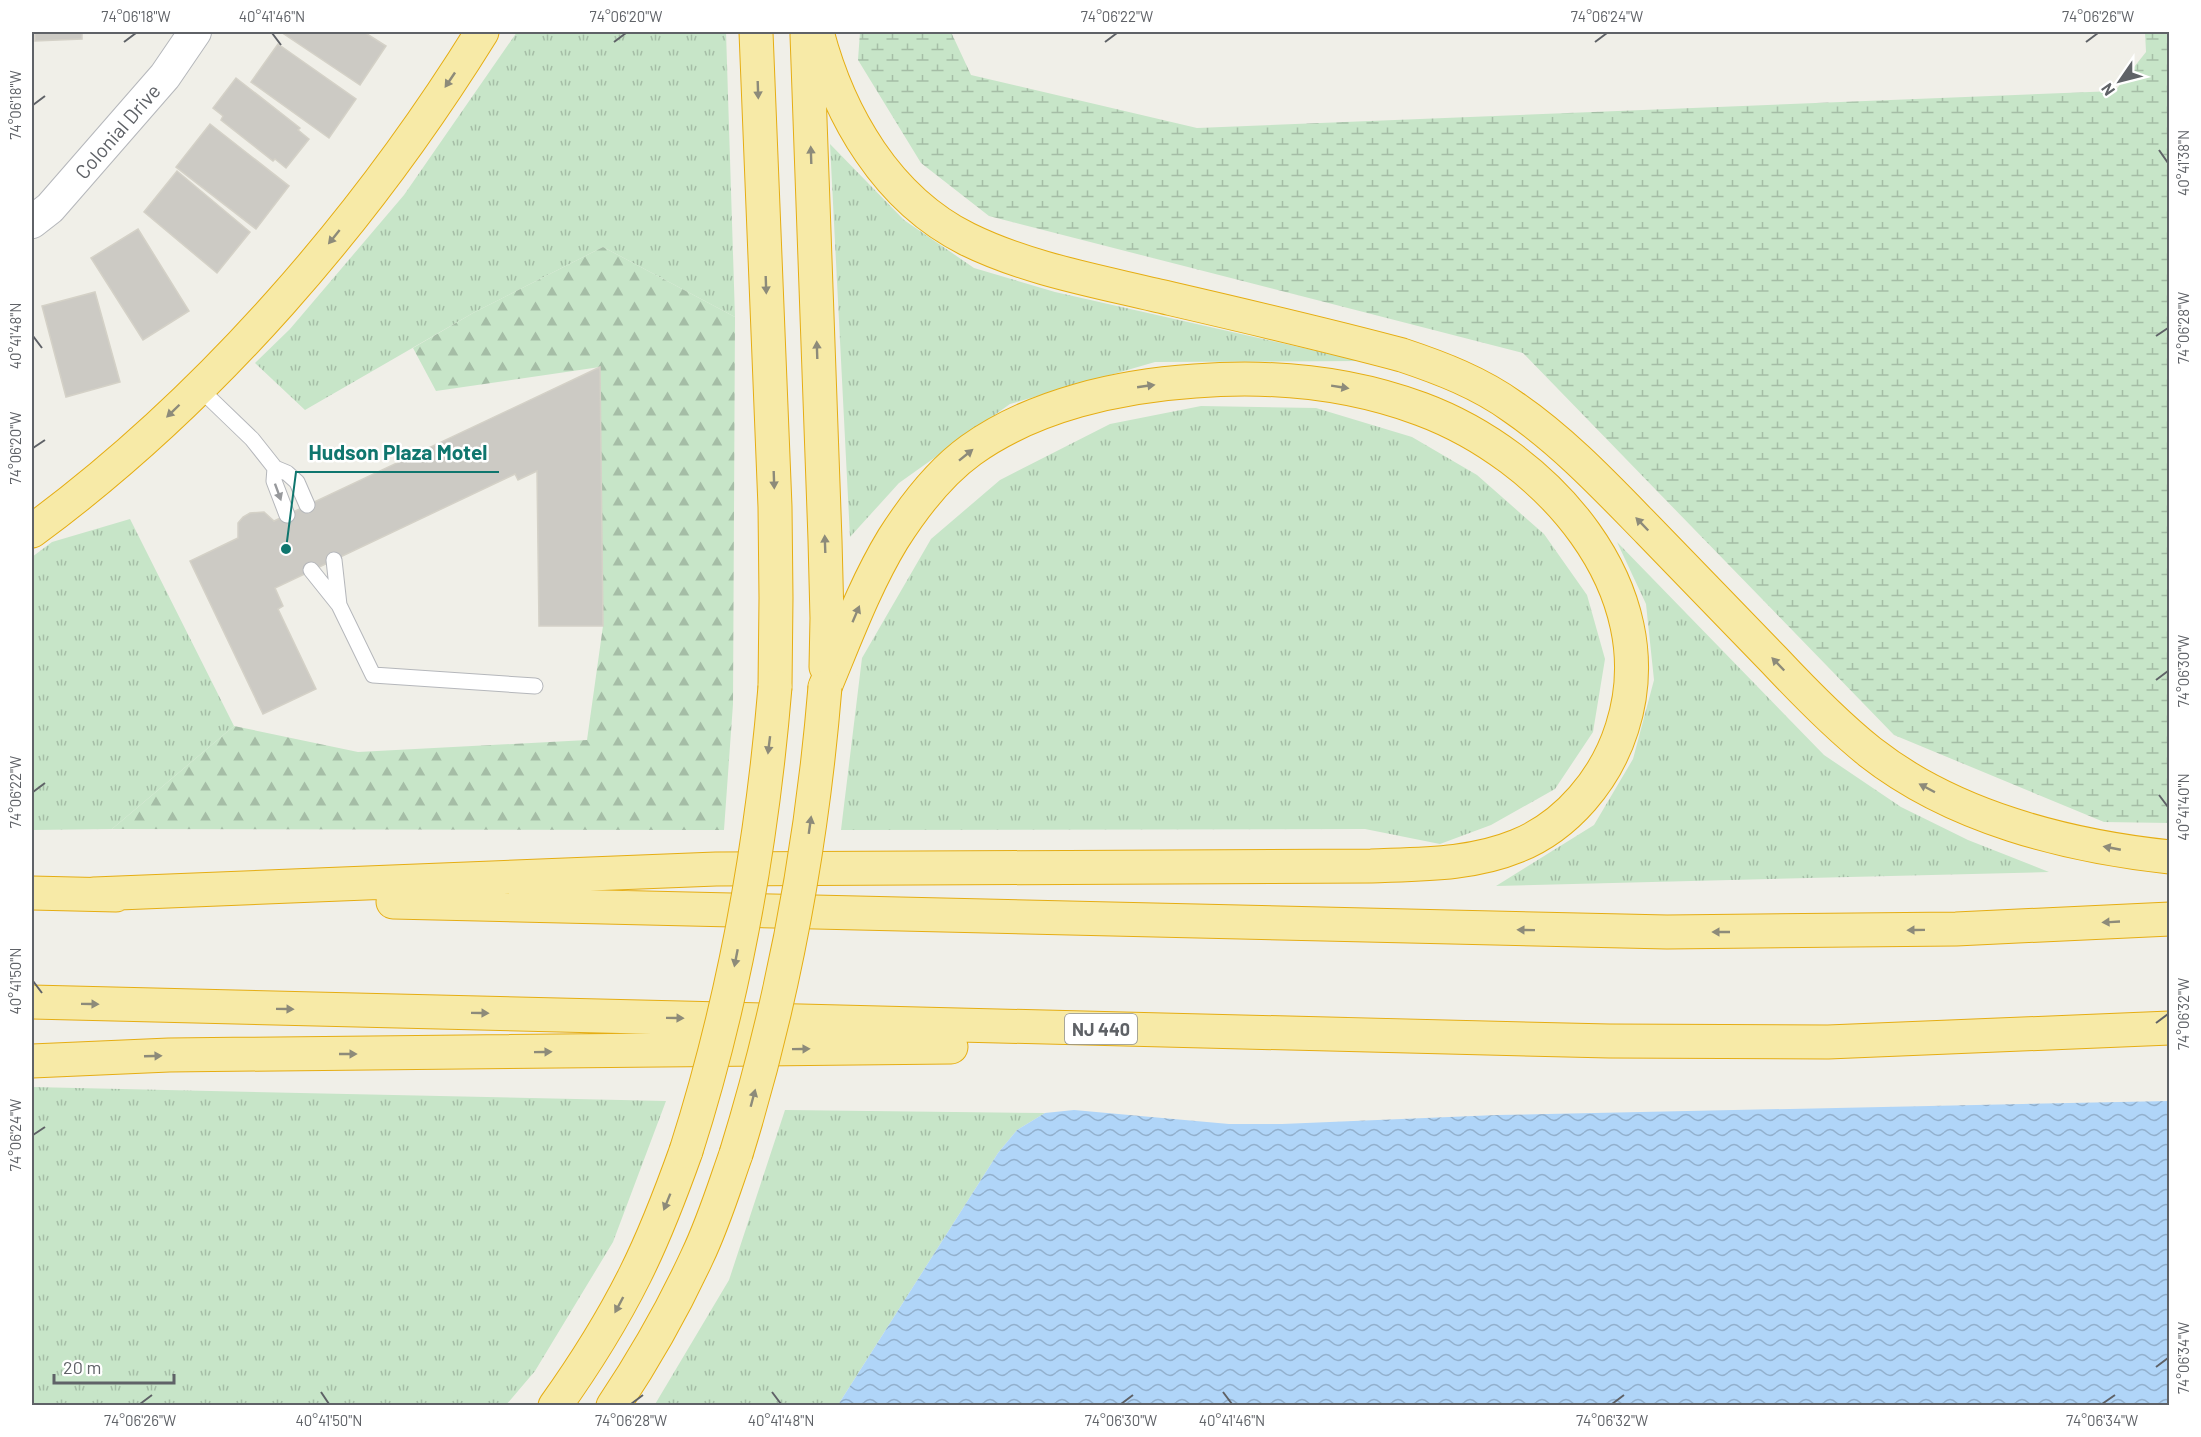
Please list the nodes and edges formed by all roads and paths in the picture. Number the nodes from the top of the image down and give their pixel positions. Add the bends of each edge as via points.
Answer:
1 (195, 32) edge
2 (482, 32) edge
3 (756, 32) edge
4 (806, 32) edge
5 (817, 32) edge
6 (32, 222) edge
7 (198, 387) junction
8 (275, 468) junction
9 (307, 505) dead end
10 (287, 515) dead end
11 (32, 531) edge
12 (334, 560) dead end
13 (311, 570) dead end
14 (339, 605) junction
15 (535, 686) dead end
16 (825, 687) junction
17 (2169, 857) edge
18 (32, 893) edge
19 (94, 894) junction
20 (2169, 919) edge
21 (32, 1002) edge
22 (2169, 1028) edge
23 (1535, 1040) junction
24 (32, 1061) edge
25 (555, 1406) edge
26 (614, 1406) edge

1 - 6 street, Colonial Drive via 165,76 50,208
2 -> 7 highway via 353,213 271,310
3 -> 25 highway, bridge via 777,598 775,687 760,818 735,964 686,1151 635,1275
16 -> 4 highway via 825,540
17 -> 5 highway via 2053,836 2000,819 1929,789 1871,753 1820,708 1577,458 1520,411 1477,385 1402,355 1032,264 967,239 944,225 898,187 862,142 833,81
7 - 8 lane via 252,439
7 -> 11 highway via 116,463
8 - 9 lane via 297,482
8 -> 10 lane via 274,481
12 - 14 lane
13 - 14 lane
14 - 15 lane via 373,675
16 -> 19 highway via 867,589 894,538 932,486 971,451 1024,421 1078,402 1128,389 1219,379 1308,382 1350,388 1424,411 1487,443 1540,484 1566,510 1605,562 1625,610 1632,658 1626,717 1612,756 1592,788 1564,817 1534,838 1500,852 1458,861 1371,866 669,870
26 -> 16 highway, bridge via 656,1338 698,1255 736,1154 765,1053 795,921
18 - 19 highway
20 -> 19 highway via 1956,929 1667,932
21 -> 23 highway, NJ 440
22 - 23 highway, NJ 440 via 1828,1042
24 -> 23 highway via 169,1055

